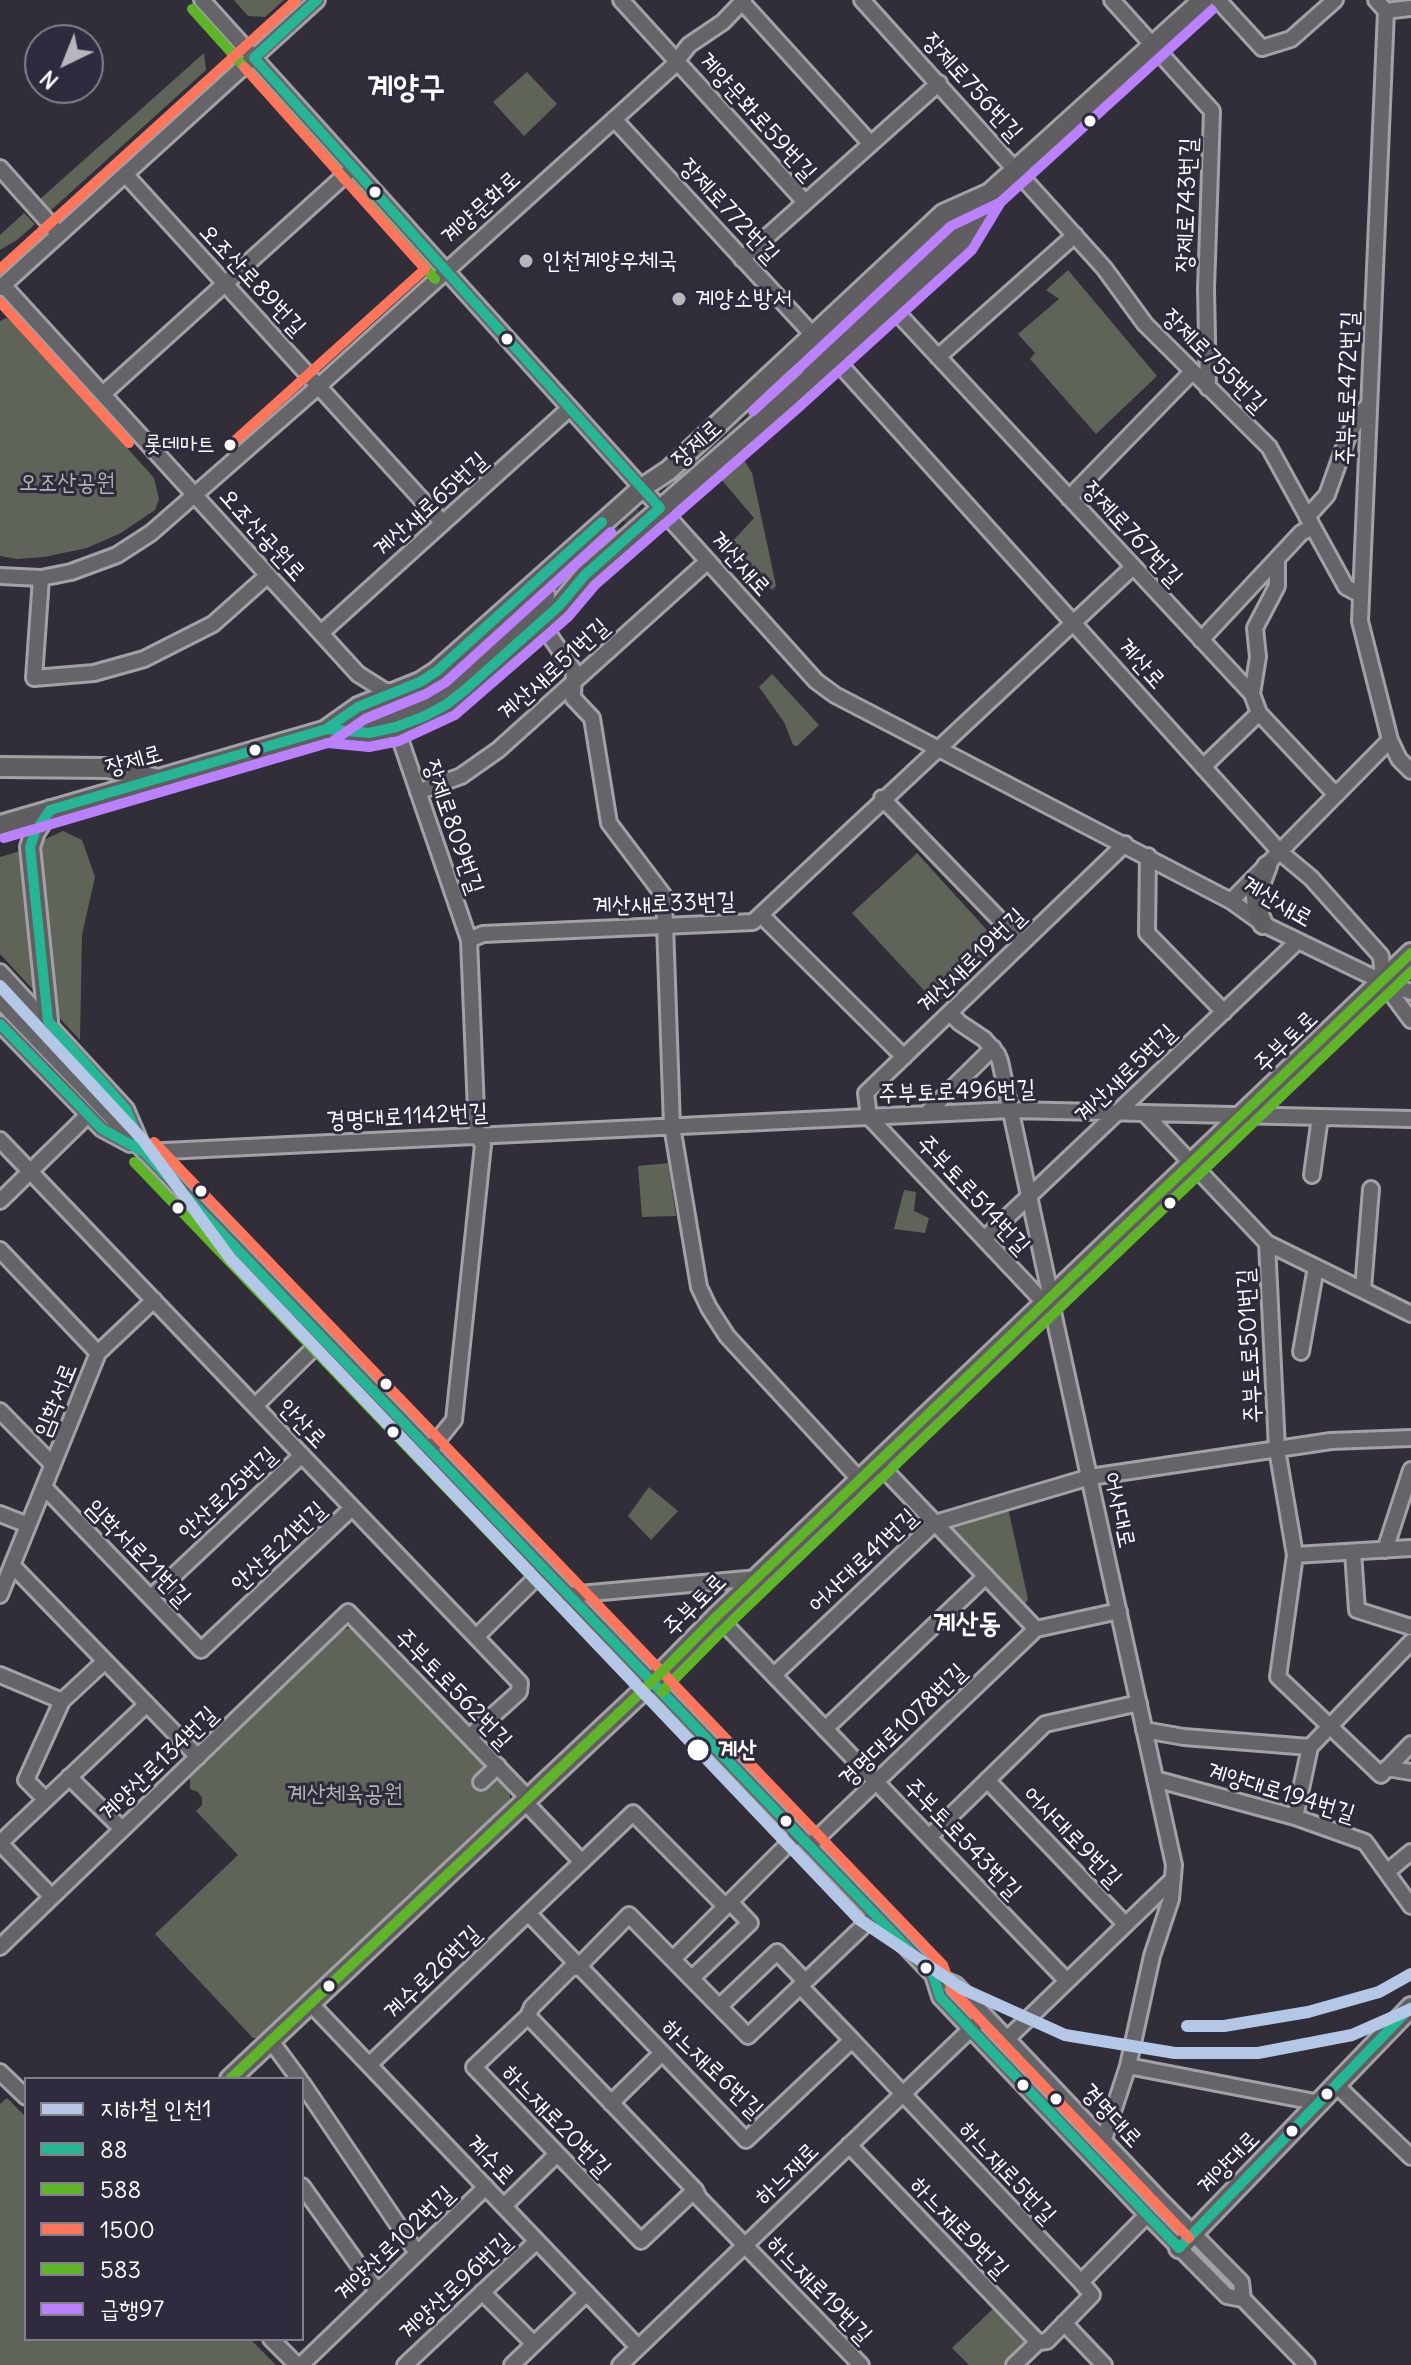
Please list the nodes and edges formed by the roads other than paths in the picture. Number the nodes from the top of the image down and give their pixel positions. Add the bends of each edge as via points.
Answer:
1 (202, 0) edge
2 (317, 0) edge
3 (621, 0) edge
4 (862, 0) edge
5 (1112, 0) edge
6 (1203, 0) edge
7 (1218, 0) edge
8 (1335, 0) edge
9 (743, 1) edge
10 (1382, 7) edge
11 (1411, 8) edge
12 (1154, 45) junction
13 (254, 58) junction
14 (676, 61) junction
15 (939, 83) junction
16 (614, 119) junction
17 (871, 144) junction
18 (0, 168) edge
19 (353, 168) junction
20 (1016, 169) junction
21 (125, 174) junction
22 (990, 193) junction
23 (805, 202) junction
24 (59, 234) junction
25 (1075, 235) junction
26 (742, 259) junction
27 (445, 270) junction
28 (224, 283) junction
29 (2, 286) edge
30 (890, 305) junction
31 (812, 334) junction
32 (833, 357) junction
33 (938, 357) junction
34 (802, 363) tunnel mouth
35 (1192, 372) junction
36 (768, 376) junction
37 (320, 385) junction
38 (1208, 388) junction
39 (103, 394) junction
40 (789, 397) junction
41 (1369, 405) junction
42 (570, 408) junction
43 (642, 488) junction
44 (195, 495) junction
45 (1069, 498) junction
46 (660, 508) junction
47 (1310, 522) junction
48 (443, 523) junction
49 (1277, 559) junction
50 (708, 561) junction
51 (554, 564) junction
52 (1133, 567) junction
53 (268, 575) junction
54 (0, 576) edge
55 (41, 578) junction
56 (1361, 595) junction
57 (552, 600) junction
58 (1073, 622) junction
59 (541, 623) junction
60 (321, 633) junction
61 (1201, 640) junction
62 (358, 674) junction
63 (573, 683) junction
64 (400, 691) junction
65 (1252, 694) junction
66 (358, 707) junction
67 (1259, 713) junction
68 (396, 727) junction
69 (327, 729) junction
70 (1390, 740) junction
71 (937, 748) junction
72 (0, 767) edge
73 (1203, 767) junction
74 (1408, 767) edge
75 (157, 779) junction
76 (1411, 780) edge
77 (418, 792) junction
78 (1336, 795) junction
79 (882, 798) junction
80 (50, 810) junction
81 (0, 825) edge
82 (1125, 844) junction
83 (1281, 853) junction
84 (1148, 856) junction
85 (1267, 866) junction
86 (1231, 901) junction
87 (762, 916) junction
88 (1263, 924) junction
89 (665, 925) junction
90 (469, 940) junction
91 (1298, 941) junction
92 (1022, 943) junction
93 (1411, 953) edge
94 (0, 972) edge
95 (1383, 982) junction
96 (1411, 992) edge
97 (0, 1001) edge
98 (1224, 1012) junction
99 (950, 1013) junction
100 (1411, 1020) edge
101 (48, 1021) junction
102 (0, 1024) edge
103 (993, 1048) junction
104 (904, 1057) junction
105 (1011, 1110) junction
106 (1118, 1112) junction
107 (1144, 1113) junction
108 (926, 1114) junction
109 (88, 1115) junction
110 (1243, 1115) junction
111 (869, 1117) junction
112 (1320, 1117) junction
113 (1411, 1119) edge
114 (672, 1126) junction
115 (477, 1135) junction
116 (0, 1140) edge
117 (144, 1152) junction
118 (1192, 1164) junction
119 (30, 1171) junction
120 (1312, 1175) dead end
121 (1371, 1189) dead end
122 (1029, 1197) junction
123 (0, 1201) edge
124 (984, 1239) junction
125 (1267, 1243) junction
126 (0, 1250) edge
127 (1316, 1267) junction
128 (1363, 1289) junction
129 (154, 1300) junction
130 (1048, 1301) junction
131 (1409, 1310) edge
132 (323, 1339) junction
133 (1301, 1352) dead end
134 (98, 1353) junction
135 (255, 1406) junction
136 (0, 1411) edge
137 (1411, 1438) edge
138 (1277, 1449) junction
139 (429, 1451) junction
140 (302, 1455) junction
141 (878, 1463) junction
142 (53, 1465) junction
143 (1411, 1470) edge
144 (1090, 1477) junction
145 (860, 1480) junction
146 (44, 1487) junction
147 (352, 1508) junction
148 (0, 1514) edge
149 (935, 1523) junction
150 (28, 1525) junction
151 (1411, 1548) edge
152 (1385, 1550) junction
153 (1353, 1552) junction
154 (1295, 1555) junction
155 (12, 1565) junction
156 (544, 1570) junction
157 (986, 1576) junction
158 (758, 1578) junction
159 (0, 1595) edge
160 (568, 1595) junction
161 (151, 1597) junction
162 (1119, 1611) junction
163 (348, 1612) joint
164 (717, 1616) junction
165 (1411, 1627) edge
166 (1036, 1629) junction
167 (476, 1637) junction
168 (1411, 1642) edge
169 (201, 1650) joint
170 (105, 1661) junction
171 (0, 1675) edge
172 (774, 1675) junction
173 (652, 1682) junction
174 (1139, 1703) junction
175 (147, 1704) junction
176 (59, 1708) junction
177 (1332, 1724) junction
178 (825, 1729) junction
179 (1144, 1730) junction
180 (469, 1737) junction
181 (1411, 1744) edge
182 (1310, 1747) junction
183 (198, 1757) junction
184 (498, 1766) junction
185 (1387, 1768) junction
186 (1411, 1772) edge
187 (1155, 1779) junction
188 (987, 1780) junction
189 (65, 1781) junction
190 (481, 1782) dead end
191 (876, 1782) junction
192 (45, 1799) junction
193 (526, 1799) junction
194 (1295, 1817) junction
195 (122, 1829) junction
196 (798, 1834) junction
197 (929, 1837) junction
198 (0, 1843) edge
199 (809, 1846) junction
200 (1411, 1852) edge
201 (582, 1862) junction
202 (1387, 1872) junction
203 (1173, 1879) junction
204 (52, 1897) junction
205 (727, 1904) junction
206 (1411, 1906) edge
207 (528, 1913) junction
208 (875, 1915) junction
209 (1125, 1924) junction
210 (0, 1947) edge
211 (673, 1959) junction
212 (578, 1967) junction
213 (933, 1975) junction
214 (692, 1978) junction
215 (1066, 1980) junction
216 (803, 1984) junction
217 (310, 2003) junction
218 (720, 2006) junction
219 (1411, 2007) edge
220 (528, 2016) junction
221 (985, 2016) junction
222 (970, 2029) junction
223 (1007, 2039) junction
224 (852, 2040) junction
225 (271, 2041) junction
226 (662, 2053) junction
227 (369, 2065) junction
228 (1128, 2066) junction
229 (0, 2072) edge
230 (232, 2077) edge
231 (298, 2077) edge
232 (304, 2085) edge
233 (1336, 2085) junction
234 (902, 2094) junction
235 (24, 2095) edge
236 (611, 2103) junction
237 (1320, 2103) junction
238 (1104, 2139) junction
239 (849, 2145) junction
240 (557, 2154) junction
241 (1411, 2157) edge
242 (486, 2187) junction
243 (304, 2189) edge
244 (695, 2190) junction
245 (504, 2206) junction
246 (1147, 2215) junction
247 (1194, 2234) junction
248 (537, 2241) junction
249 (745, 2245) junction
250 (1179, 2248) junction
251 (417, 2253) junction
252 (1081, 2282) junction
253 (377, 2291) junction
254 (482, 2292) junction
255 (587, 2293) junction
256 (1243, 2299) junction
257 (1064, 2323) junction
258 (273, 2341) edge
259 (1038, 2342) junction
260 (534, 2344) junction
261 (638, 2347) junction
262 (299, 2365) edge
263 (405, 2365) edge
264 (512, 2365) edge
265 (620, 2365) edge
266 (861, 2365) edge
267 (1014, 2365) edge
268 (1104, 2365) edge
269 (1307, 2365) edge

1 - 13 street, 계산새로
2 - 13 street
3 - 14 street, 계양문화로59번길
4 - 15 street, 장제로756번길
5 - 12 street, 장제로743번길
6 - 12 main road, 장제로
7 - 8 street via 1262,48 1291,39
9 - 14 street, 계양문화로
9 - 17 street
10 - 11 street
10 - 41 street, 주부토로472번길
12 - 20 main road, 장제로
12 - 38 street, 장제로743번길 via 1212,111
13 - 19 street, 계산새로
13 - 21 street
14 - 16 street, 계양문화로
14 - 23 street, 계양문화로59번길
15 - 17 street
15 - 20 street, 장제로756번길
16 - 26 street, 장제로772번길
16 - 27 street, 계양문화로
17 - 23 street
18 - 24 street
19 - 27 street, 계산새로
19 - 28 street
20 - 22 main road, 장제로
20 - 25 street, 장제로755번길
21 - 24 street
21 - 28 street, 오조산로89번길
22 - 30 main road, 장제로 via 963,240
22 - 31 main road, 장제로 via 943,214
22 - 34 main road, 장제로
23 - 26 street
24 - 29 street
25 - 33 street
25 - 35 street, 장제로755번길 via 1145,324
26 - 31 street, 장제로772번길
27 - 37 street, 계양문화로
27 - 42 street, 계산새로
28 - 37 street, 오조산로89번길
28 - 39 street
29 - 39 street, 오조산공원로
30 - 32 main road, 장제로
30 - 33 street, 장제로767번길
31 - 36 main road, 장제로
32 - 40 main road, 장제로
32 - 58 street, 계산로
33 - 45 street, 장제로767번길
35 - 38 street, 장제로755번길
35 - 45 street
36 - 40 main road via 769,397
36 - 43 main road, 장제로 via 669,470
37 - 44 street, 계양문화로
37 - 48 street, 오조산로89번길
38 - 47 street, 장제로755번길 via 1269,447
39 - 44 street, 오조산공원로
40 - 46 main road, 장제로
41 - 47 street via 1348,436 1327,495
41 - 56 street, 주부토로472번길
42 - 43 street, 계산새로
42 - 48 street, 계산새로65번길
43 - 46 street, 계산새로
43 - 51 main road, 장제로
44 - 53 street, 오조산공원로
44 - 55 street, 계양문화로 via 117,555
45 - 52 street, 장제로767번길
46 - 50 street, 계산새로
46 - 57 main road, 장제로
47 - 49 street
47 - 56 street, 장제로755번길 via 1346,587
48 - 60 street, 계산새로65번길
49 - 61 street
49 - 65 street via 1277,586 1255,628 1258,657
50 - 63 street, 계산새로51번길
50 - 71 street, 계산새로 via 816,681
51 - 57 main road via 570,567 575,578
51 - 64 main road, 장제로 via 437,671
52 - 58 street, 계산새로33번길
52 - 61 street, 장제로767번길
53 - 55 street via 213,624 144,659 94,673 34,678
53 - 60 street, 오조산공원로
54 - 55 street, 계양문화로
56 - 70 street, 주부토로472번길 via 1360,621
57 - 59 main road, 장제로
57 - 69 main road, 장제로 via 447,683 382,714
58 - 71 street, 계산새로33번길
58 - 73 street, 계산로
59 - 63 street via 574,671
59 - 68 main road, 장제로 via 447,704
60 - 62 street, 오조산공원로
61 - 65 street, 장제로767번길
62 - 64 street via 385,691
62 - 66 street
63 - 77 street, 계산새로51번길 via 480,765
63 - 89 street via 573,698 592,718 609,823 664,896
64 - 66 main road, 장제로
65 - 67 street, 장제로767번길
66 - 69 main road, 장제로
67 - 73 street
67 - 78 street, 장제로767번길
68 - 69 main road, 장제로 via 369,733
68 - 77 street, 장제로809번길
69 - 75 main road, 장제로
70 - 74 street, 주부토로472번길
70 - 78 street
71 - 79 street, 계산새로33번길
71 - 82 street, 계산새로
72 - 75 main road via 107,768
73 - 83 street, 계산로
74 - 76 street, 주부토로472번길
75 - 80 main road, 장제로
77 - 90 street, 장제로809번길
78 - 83 street
79 - 87 street, 계산새로33번길
79 - 92 street
80 - 81 main road, 장제로
80 - 101 main road via 30,847
82 - 84 street, 계산새로
82 - 92 street, 계산새로19번길
83 - 85 street
83 - 95 street, 계산로 via 1311,878 1381,956
84 - 86 street, 계산새로
84 - 98 street via 1147,933
85 - 86 street
85 - 88 main road via 1256,895
86 - 88 street, 계산새로
87 - 89 street, 계산새로33번길 via 753,922
87 - 104 street
88 - 91 street, 계산새로
89 - 90 street, 계산새로33번길 via 483,934
89 - 114 street
90 - 115 street, 장제로809번길
91 - 95 street, 계산새로
91 - 98 street, 계산새로5번길
92 - 99 street, 계산새로19번길
93 - 95 main road, 주부토로
94 - 101 street, 경명대로
95 - 96 street
95 - 100 street
95 - 110 main road, 주부토로
97 - 117 street, 경명대로
98 - 106 street, 계산새로5번길
99 - 103 street
99 - 104 street, 계산새로19번길
101 - 117 street, 경명대로 via 126,1109
102 - 109 street, 경명대로
103 - 105 street
103 - 108 street
104 - 111 street, 계산새로19번길 via 866,1093
105 - 106 street, 주부토로496번길
105 - 108 street, 주부토로496번길
105 - 122 street
106 - 107 street, 주부토로496번길
106 - 122 street, 계산새로5번길
107 - 110 street, 주부토로496번길
107 - 118 street
108 - 111 street, 주부토로496번길
109 - 117 street, 경명대로
109 - 119 street
110 - 112 street, 주부토로496번길
110 - 118 main road, 주부토로
111 - 114 street, 주부토로496번길
111 - 124 street, 주부토로514번길
112 - 113 street, 주부토로496번길
112 - 120 street
114 - 115 street, 경명대로1142번길
114 - 145 street via 699,1287 709,1308 727,1336
115 - 117 street, 경명대로1142번길
115 - 139 street, 장제로809번길 via 483,1145 454,1420
116 - 119 street, 안산로
117 - 132 street, 경명대로
118 - 125 street, 주부토로501번길
118 - 130 main road, 주부토로
119 - 123 street
119 - 129 street, 안산로
121 - 128 street
122 - 124 street, 계산새로5번길
122 - 130 street
124 - 130 street, 주부토로514번길
125 - 127 street
125 - 138 street, 주부토로501번길
126 - 134 street, 임학서로
127 - 128 street
127 - 133 street
128 - 131 street
129 - 134 street
129 - 135 street, 안산로
130 - 141 main road, 주부토로
130 - 144 street, 어사대로
132 - 135 street
132 - 139 street, 경명대로
134 - 142 street, 임학서로
135 - 140 street, 안산로
136 - 142 street
137 - 138 street, 어사대로41번길
138 - 144 street, 어사대로41번길
138 - 154 street, 주부토로501번길
139 - 156 street, 경명대로
140 - 147 street, 안산로
140 - 161 street, 안산로25번길
141 - 145 main road, 주부토로
141 - 149 street
142 - 146 street, 임학서로
143 - 152 street
144 - 149 street, 어사대로41번길
144 - 162 street, 어사대로
145 - 158 main road, 주부토로
146 - 150 street, 임학서로
146 - 161 street, 임학서로21번길
147 - 167 street, 안산로
147 - 169 street, 안산로21번길
148 - 150 street
149 - 157 street
149 - 172 street, 어사대로41번길
150 - 155 street, 임학서로
151 - 152 street
152 - 153 street
153 - 154 street
153 - 165 street via 1357,1610
154 - 177 street, 주부토로501번길 via 1278,1677
155 - 159 street, 임학서로
155 - 170 street
156 - 160 street, 경명대로
156 - 167 street
157 - 166 street
157 - 178 street
158 - 160 street
158 - 164 main road, 주부토로
160 - 173 street, 경명대로
161 - 169 street, 임학서로21번길
162 - 166 street
162 - 174 street, 어사대로
163 - 180 street, 주부토로562번길
163 - 183 street, 계양산로134번길
164 - 172 street, 주부토로543번길
164 - 173 main road, 주부토로
166 - 191 street, 경명대로1078번길
167 - 180 street, 안산로 via 520,1683 519,1692
168 - 177 street
170 - 175 street
170 - 176 street
171 - 176 street
172 - 178 street, 주부토로543번길
173 - 193 main road, 주부토로
173 - 196 street, 경명대로
174 - 179 street, 어사대로
174 - 188 street via 1045,1724
175 - 183 street
175 - 189 street
176 - 192 street via 26,1780
177 - 182 street
177 - 185 street via 1381,1775
178 - 191 street, 주부토로543번길
179 - 182 street
179 - 187 street, 어사대로
180 - 184 street, 주부토로562번길
181 - 185 street
182 - 194 street
183 - 195 street, 계양산로134번길
184 - 190 street
184 - 193 street, 주부토로562번길
185 - 186 street
187 - 194 street, 계양대로194번길
187 - 203 street, 어사대로
188 - 197 street
188 - 209 street, 어사대로9번길
189 - 192 street
189 - 195 street
191 - 197 street, 주부토로543번길
191 - 199 street, 경명대로1078번길
192 - 198 street
193 - 201 street, 주부토로562번길
193 - 217 main road, 주부토로
194 - 202 street, 계양대로194번길 via 1365,1842
195 - 204 street, 계양산로134번길
196 - 199 street, 경명대로
196 - 205 street
197 - 215 street, 주부토로543번길
198 - 204 street
199 - 208 street, 경명대로
200 - 202 street
201 - 205 street, 계수로26번길 via 633,1813
201 - 207 street, 계수로26번길
202 - 206 street, 계양대로194번길
203 - 209 street
203 - 228 street, 어사대로
204 - 210 street, 계양산로134번길
205 - 211 street
205 - 214 street via 750,1923
207 - 212 street, 하느재로6번길
207 - 227 street, 계수로26번길
208 - 213 street, 경명대로
208 - 216 street
209 - 215 street
211 - 212 street via 629,1915
211 - 214 street
212 - 220 street via 570,1969
212 - 226 street, 하느재로6번길
213 - 221 street, 경명대로 via 956,1985
213 - 222 street, 경명대로 via 940,1997
214 - 218 street
215 - 223 street
216 - 218 street via 748,2036
216 - 218 street via 777,1952
216 - 224 street
217 - 225 main road, 주부토로
217 - 227 street, 계수로
219 - 233 main road, 계양대로
220 - 236 street
220 - 240 street, 하느재로20번길 via 474,2067
221 - 222 street, 하느재로
221 - 223 street, 경명대로
222 - 234 street, 하느재로
222 - 246 street, 경명대로
223 - 238 street, 경명대로
224 - 226 street, 하느재로6번길 via 746,2140
224 - 234 street
225 - 230 main road, 주부토로
225 - 231 street
226 - 236 street
227 - 242 street, 계수로
228 - 237 street
228 - 238 street, 어사대로
229 - 235 street
232 - 251 street
233 - 237 main road, 계양대로
233 - 241 street
234 - 239 street, 하느재로
234 - 252 street, 하느재로5번길
236 - 244 street
237 - 247 main road, 계양대로
238 - 247 street, 경명대로
239 - 249 street, 하느재로
239 - 259 street, 하느재로9번길
240 - 244 street, 하느재로20번길 via 641,2241
240 - 245 street
242 - 245 street, 계수로
242 - 251 street, 계양산로102번길
243 - 253 street
244 - 249 street
245 - 248 street, 계수로
246 - 250 street, 경명대로
246 - 252 street
247 - 250 main road, 계양대로
247 - 256 street, 경명대로 via 1241,2282
248 - 254 street, 계양산로96번길
248 - 255 street, 계수로
249 - 261 street, 하느재로
249 - 266 street, 하느재로19번길
250 - 256 street, 경명대로 via 1227,2296
251 - 253 street, 계양산로102번길
252 - 257 street via 1092,2295
253 - 262 street, 계양산로102번길
254 - 260 street
254 - 263 street, 계양산로96번길
255 - 260 street
255 - 261 street, 계수로
256 - 269 street, 경명대로
257 - 259 street via 1047,2341
257 - 268 street
258 - 262 street
259 - 267 street
260 - 264 street
261 - 265 street, 하느재로

